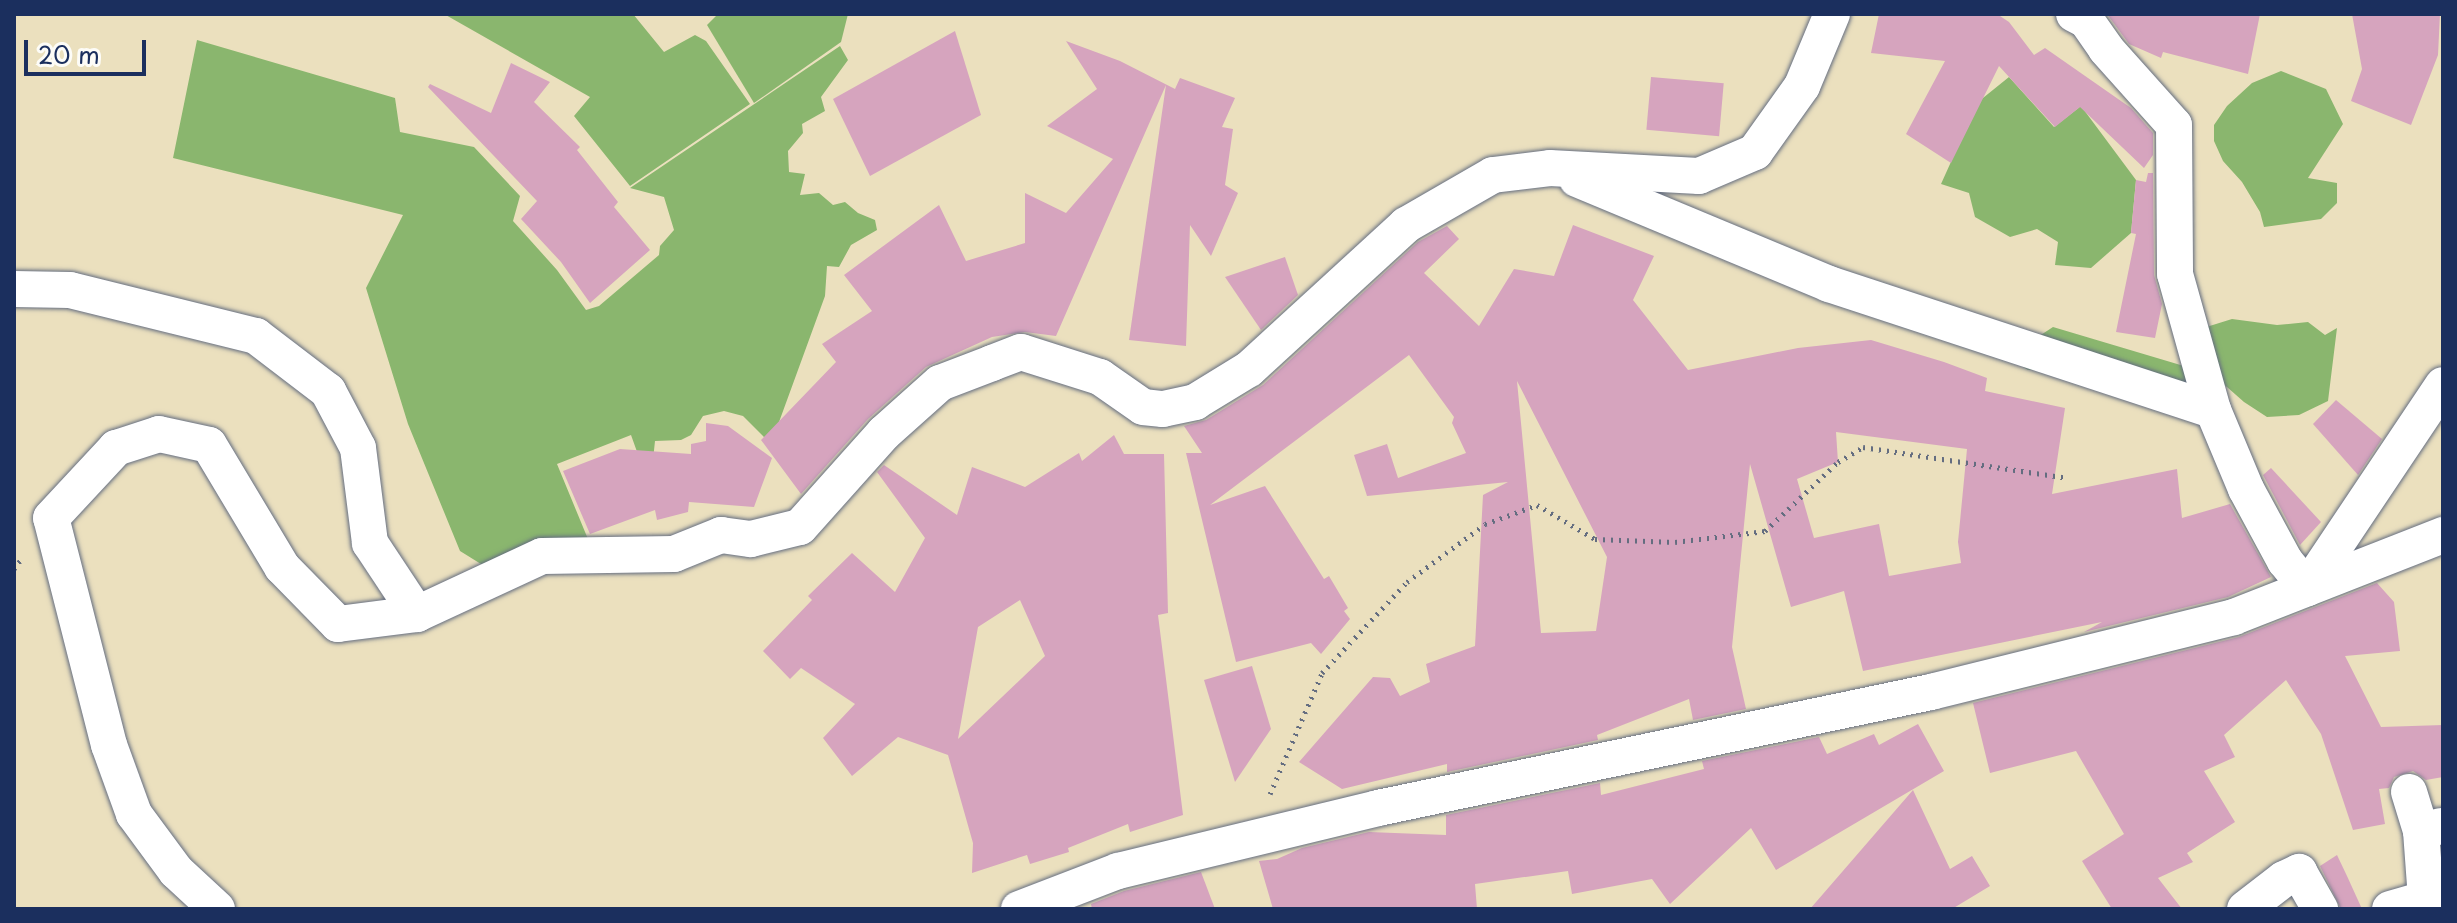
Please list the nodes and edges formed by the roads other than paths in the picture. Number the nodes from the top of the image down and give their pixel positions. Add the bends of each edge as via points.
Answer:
1 (1832, 14) edge
2 (2074, 14) edge
3 (1550, 168) junction
4 (14, 289) edge
5 (2443, 385) edge
6 (2213, 410) junction
7 (2443, 535) edge
8 (2307, 588) junction
9 (417, 614) junction
10 (2409, 792) dead end
11 (2432, 828) edge
12 (2435, 899) edge
13 (2250, 908) edge
14 (217, 909) edge
15 (1019, 909) edge
16 (2320, 909) edge
17 (2390, 909) edge

1 - 3 street via 1802,86 1755,152 1699,176
2 - 6 street via 2086,20 2174,125 2175,274
3 - 6 street via 1829,284
3 - 9 street via 1493,175 1406,225 1249,369 1195,402 1143,407 1100,377 1021,352 940,383 884,433 800,527 751,539 721,535 674,554 542,556
4 - 9 street via 70,290 256,336 328,391 358,448 370,543
5 - 8 street
6 - 8 street via 2246,489 2285,561
7 - 8 street
8 - 15 street via 2234,617 1931,692 1378,808 1118,871
9 - 14 street via 338,624 282,567 209,445 159,434 116,448 51,518 109,745 134,814 176,871
10 - 11 street
11 - 12 street
12 - 17 street
13 - 16 street via 2299,872

